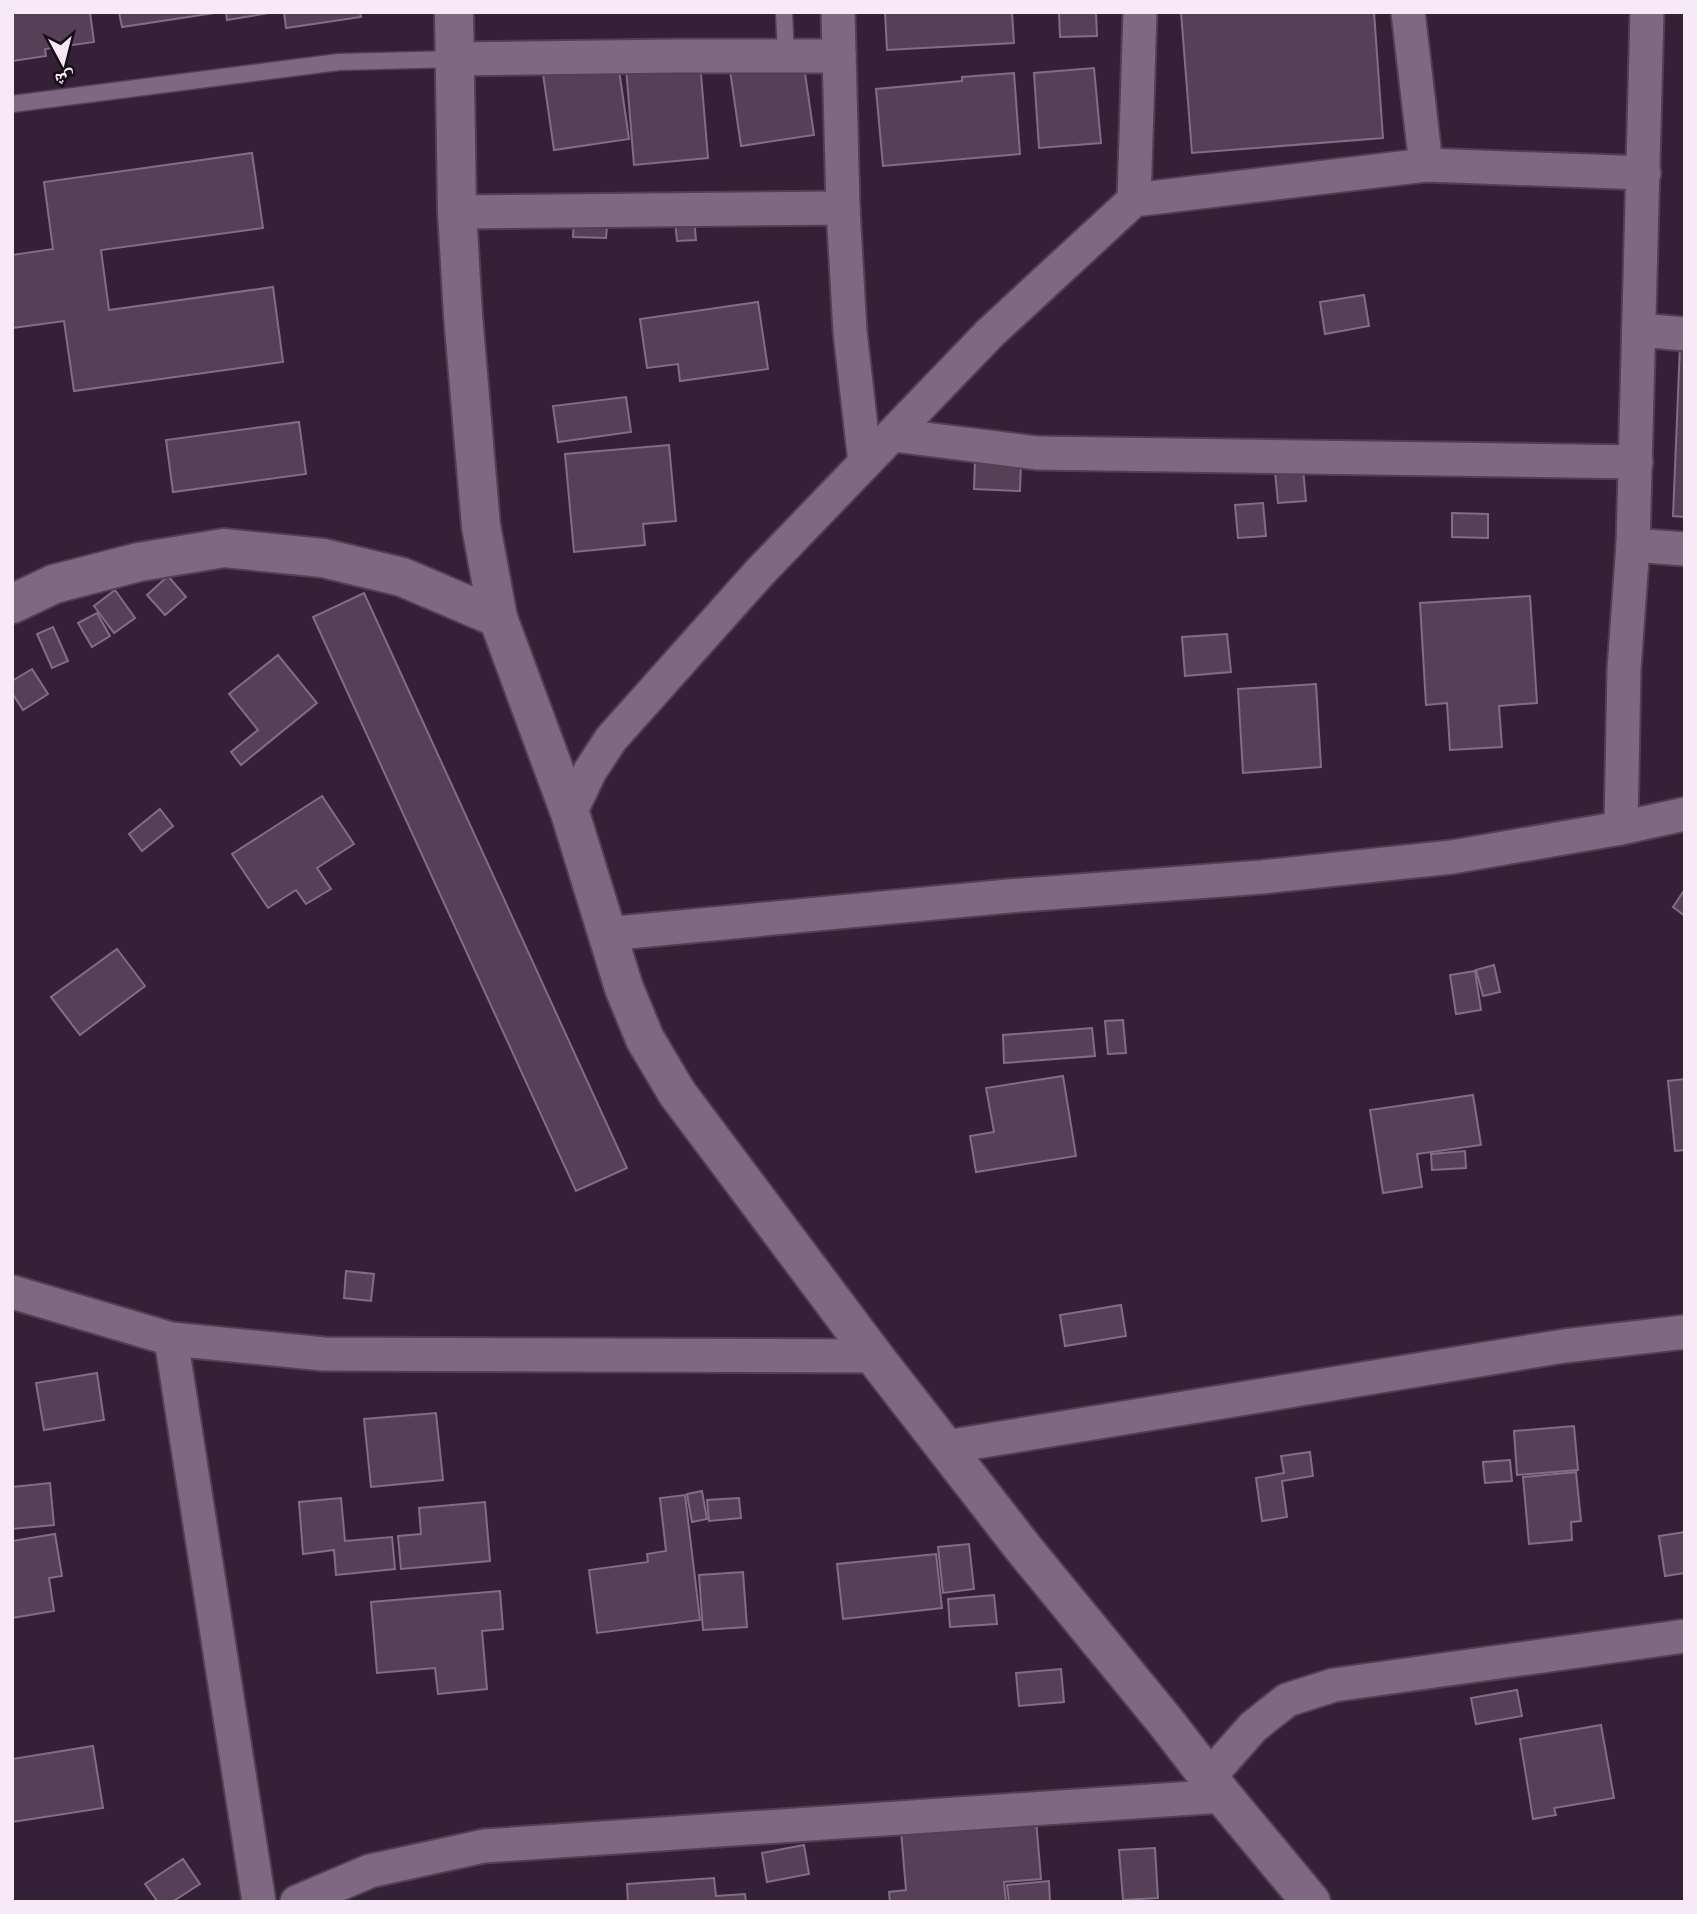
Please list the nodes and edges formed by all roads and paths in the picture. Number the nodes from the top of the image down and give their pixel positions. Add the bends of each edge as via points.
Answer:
1 (454, 12) edge
2 (784, 12) edge
3 (838, 12) edge
4 (1140, 12) edge
5 (1408, 12) edge
6 (1647, 12) edge
7 (839, 56) junction
8 (786, 57) junction
9 (455, 59) junction
10 (12, 104) edge
11 (1426, 164) junction
12 (1644, 173) junction
13 (1134, 200) junction
14 (843, 208) junction
15 (457, 212) junction
16 (1639, 330) junction
17 (1685, 334) edge
18 (893, 435) junction
19 (865, 462) junction
20 (1636, 462) junction
21 (1633, 545) junction
22 (1685, 549) edge
23 (12, 604) edge
24 (498, 618) junction
25 (570, 813) junction
26 (1685, 814) edge
27 (1621, 828) junction
28 (606, 934) junction
29 (12, 1292) edge
30 (1685, 1332) edge
31 (171, 1339) junction
32 (874, 1356) junction
33 (946, 1447) junction
34 (1685, 1636) edge
35 (1215, 1787) junction
36 (259, 1902) edge
37 (297, 1902) edge
38 (1311, 1902) edge

1 - 9 street
2 - 8 lane
3 - 7 street
4 - 13 street
5 - 11 street
6 - 12 street
7 - 8 street
7 - 14 street
8 - 9 street
9 - 10 lane via 339,62
9 - 15 street
11 - 12 street
11 - 13 street
12 - 16 street
13 - 18 street via 990,333
14 - 15 street
14 - 19 street via 850,332
15 - 24 street via 475,469
16 - 17 street
16 - 20 street
18 - 19 street
18 - 20 street via 1037,453
19 - 25 street via 611,739
20 - 21 street
21 - 22 street
21 - 27 street via 1624,669
23 - 24 street via 54,584 139,562 224,548 323,558 402,577
24 - 25 street
25 - 28 street
26 - 27 street
27 - 28 street via 1452,857
28 - 32 street via 645,1039 677,1093
29 - 31 street
30 - 33 street via 1564,1346
31 - 32 street via 324,1354
31 - 36 street
32 - 33 street
33 - 35 street
34 - 35 street via 1334,1685 1287,1700 1253,1727
35 - 37 street via 484,1846 370,1871
35 - 38 street

